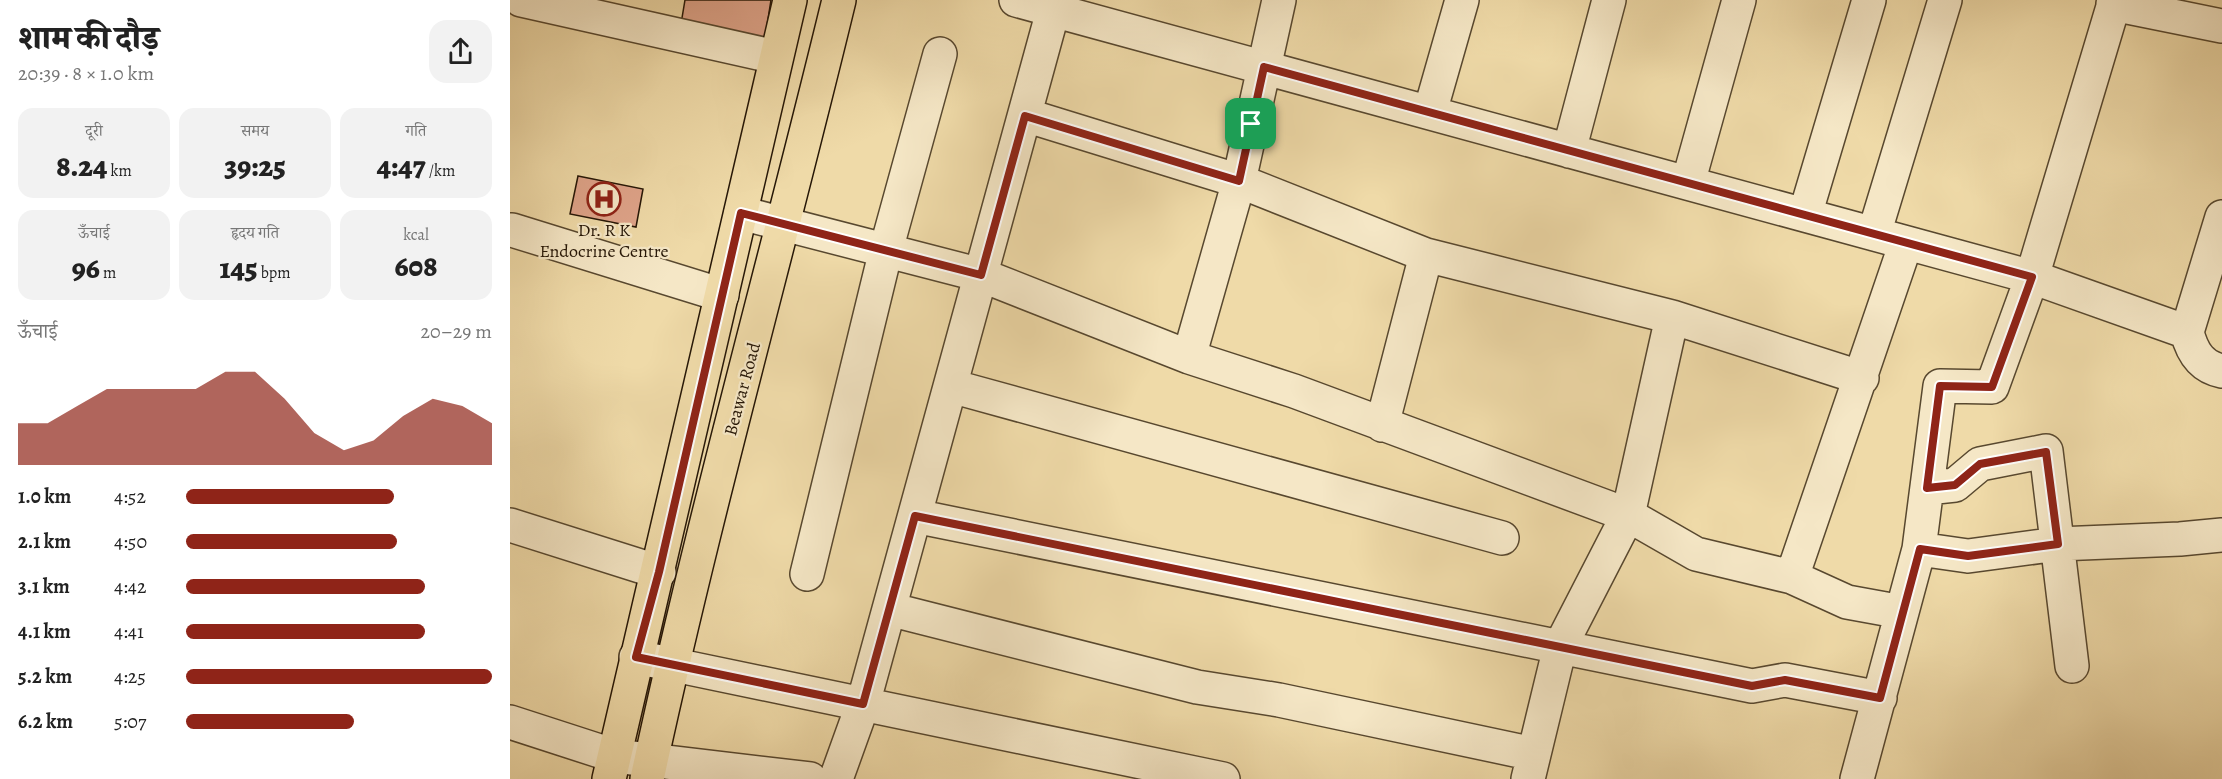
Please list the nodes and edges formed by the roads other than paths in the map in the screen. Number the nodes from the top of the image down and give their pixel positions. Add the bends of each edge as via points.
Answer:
1 (520, 0) edge
2 (790, 0) edge
3 (839, 0) edge
4 (1016, 0) edge
5 (1279, 0) edge
6 (1462, 0) edge
7 (1609, 0) edge
8 (1738, 0) edge
9 (1869, 0) edge
10 (1945, 0) edge
11 (2114, 2) edge
12 (1055, 5) edge
13 (2222, 26) edge
14 (940, 54) dead end
15 (776, 57) junction
16 (1264, 67) junction
17 (1430, 112) junction
18 (1025, 116) junction
19 (1569, 151) junction
20 (1239, 181) junction
21 (1688, 183) junction
22 (741, 213) junction
23 (1805, 215) junction
24 (2222, 219) edge
25 (784, 224) junction
26 (512, 230) dead end
27 (1874, 234) junction
28 (1906, 243) junction
29 (886, 250) junction
30 (1426, 255) junction
31 (981, 275) junction
32 (2032, 277) junction
33 (722, 295) junction
34 (1672, 317) junction
35 (2187, 332) junction
36 (1189, 357) junction
37 (2222, 371) edge
38 (1862, 378) junction
39 (951, 386) junction
40 (1382, 425) junction
41 (1927, 488) junction
42 (1628, 515) junction
43 (915, 516) junction
44 (510, 525) edge
45 (2222, 535) edge
46 (1502, 538) dead end
47 (2058, 544) junction
48 (1920, 549) junction
49 (659, 572) junction
50 (807, 574) dead end
51 (1792, 577) junction
52 (889, 609) junction
53 (1902, 612) junction
54 (1560, 647) junction
55 (636, 657) junction
56 (671, 665) junction
57 (2072, 666) dead end
58 (1880, 698) junction
59 (863, 704) junction
60 (510, 723) edge
61 (1531, 766) edge
62 (612, 767) edge
63 (649, 769) edge
64 (778, 776) edge
65 (810, 779) edge
66 (836, 779) edge
67 (1223, 779) edge
68 (1857, 779) edge

1 - 15 street
2 - 15 main road
3 - 25 main road, Beawar Road
4 - 12 street
5 - 16 street
6 - 17 street
7 - 19 street
8 - 21 street
9 - 23 street
10 - 27 street
11 - 13 street
11 - 32 street
12 - 16 street
12 - 18 street
14 - 29 street
15 - 22 main road
16 - 17 street
16 - 20 street
17 - 19 street
18 - 20 street
18 - 31 street
19 - 21 street
20 - 30 street
20 - 36 street
21 - 23 street
22 - 25 street
22 - 33 main road
23 - 27 street
24 - 35 street
25 - 29 street
25 - 56 main road, Beawar Road
26 - 33 street
27 - 28 street
28 - 32 street
28 - 38 street
29 - 31 street
29 - 50 street
30 - 34 street
30 - 40 street
31 - 36 street
31 - 39 street
32 - 35 street
32 - 41 street via 1992,387 1940,386
33 - 49 main road
34 - 38 street
34 - 42 street
35 - 37 street via 2192,351 2210,369
36 - 40 street
38 - 51 street
39 - 43 street
39 - 46 street
40 - 42 street
41 - 47 street via 1955,485 1980,464 2046,452
41 - 48 street
42 - 51 street via 1696,554
42 - 54 street
43 - 52 street
43 - 54 street
44 - 49 street
45 - 47 street
47 - 48 street via 1968,556
47 - 57 street
48 - 53 street
49 - 55 main road
51 - 53 street via 1847,602
52 - 59 street
52 - 61 street via 1197,687 1279,699
53 - 58 street
54 - 58 street via 1752,686 1785,680
54 - 61 street
55 - 56 street
55 - 62 main road
56 - 59 street
56 - 63 main road, Beawar Road
58 - 68 street
59 - 66 street
59 - 67 street
60 - 62 street
62 - 63 street
63 - 64 street
64 - 65 street

